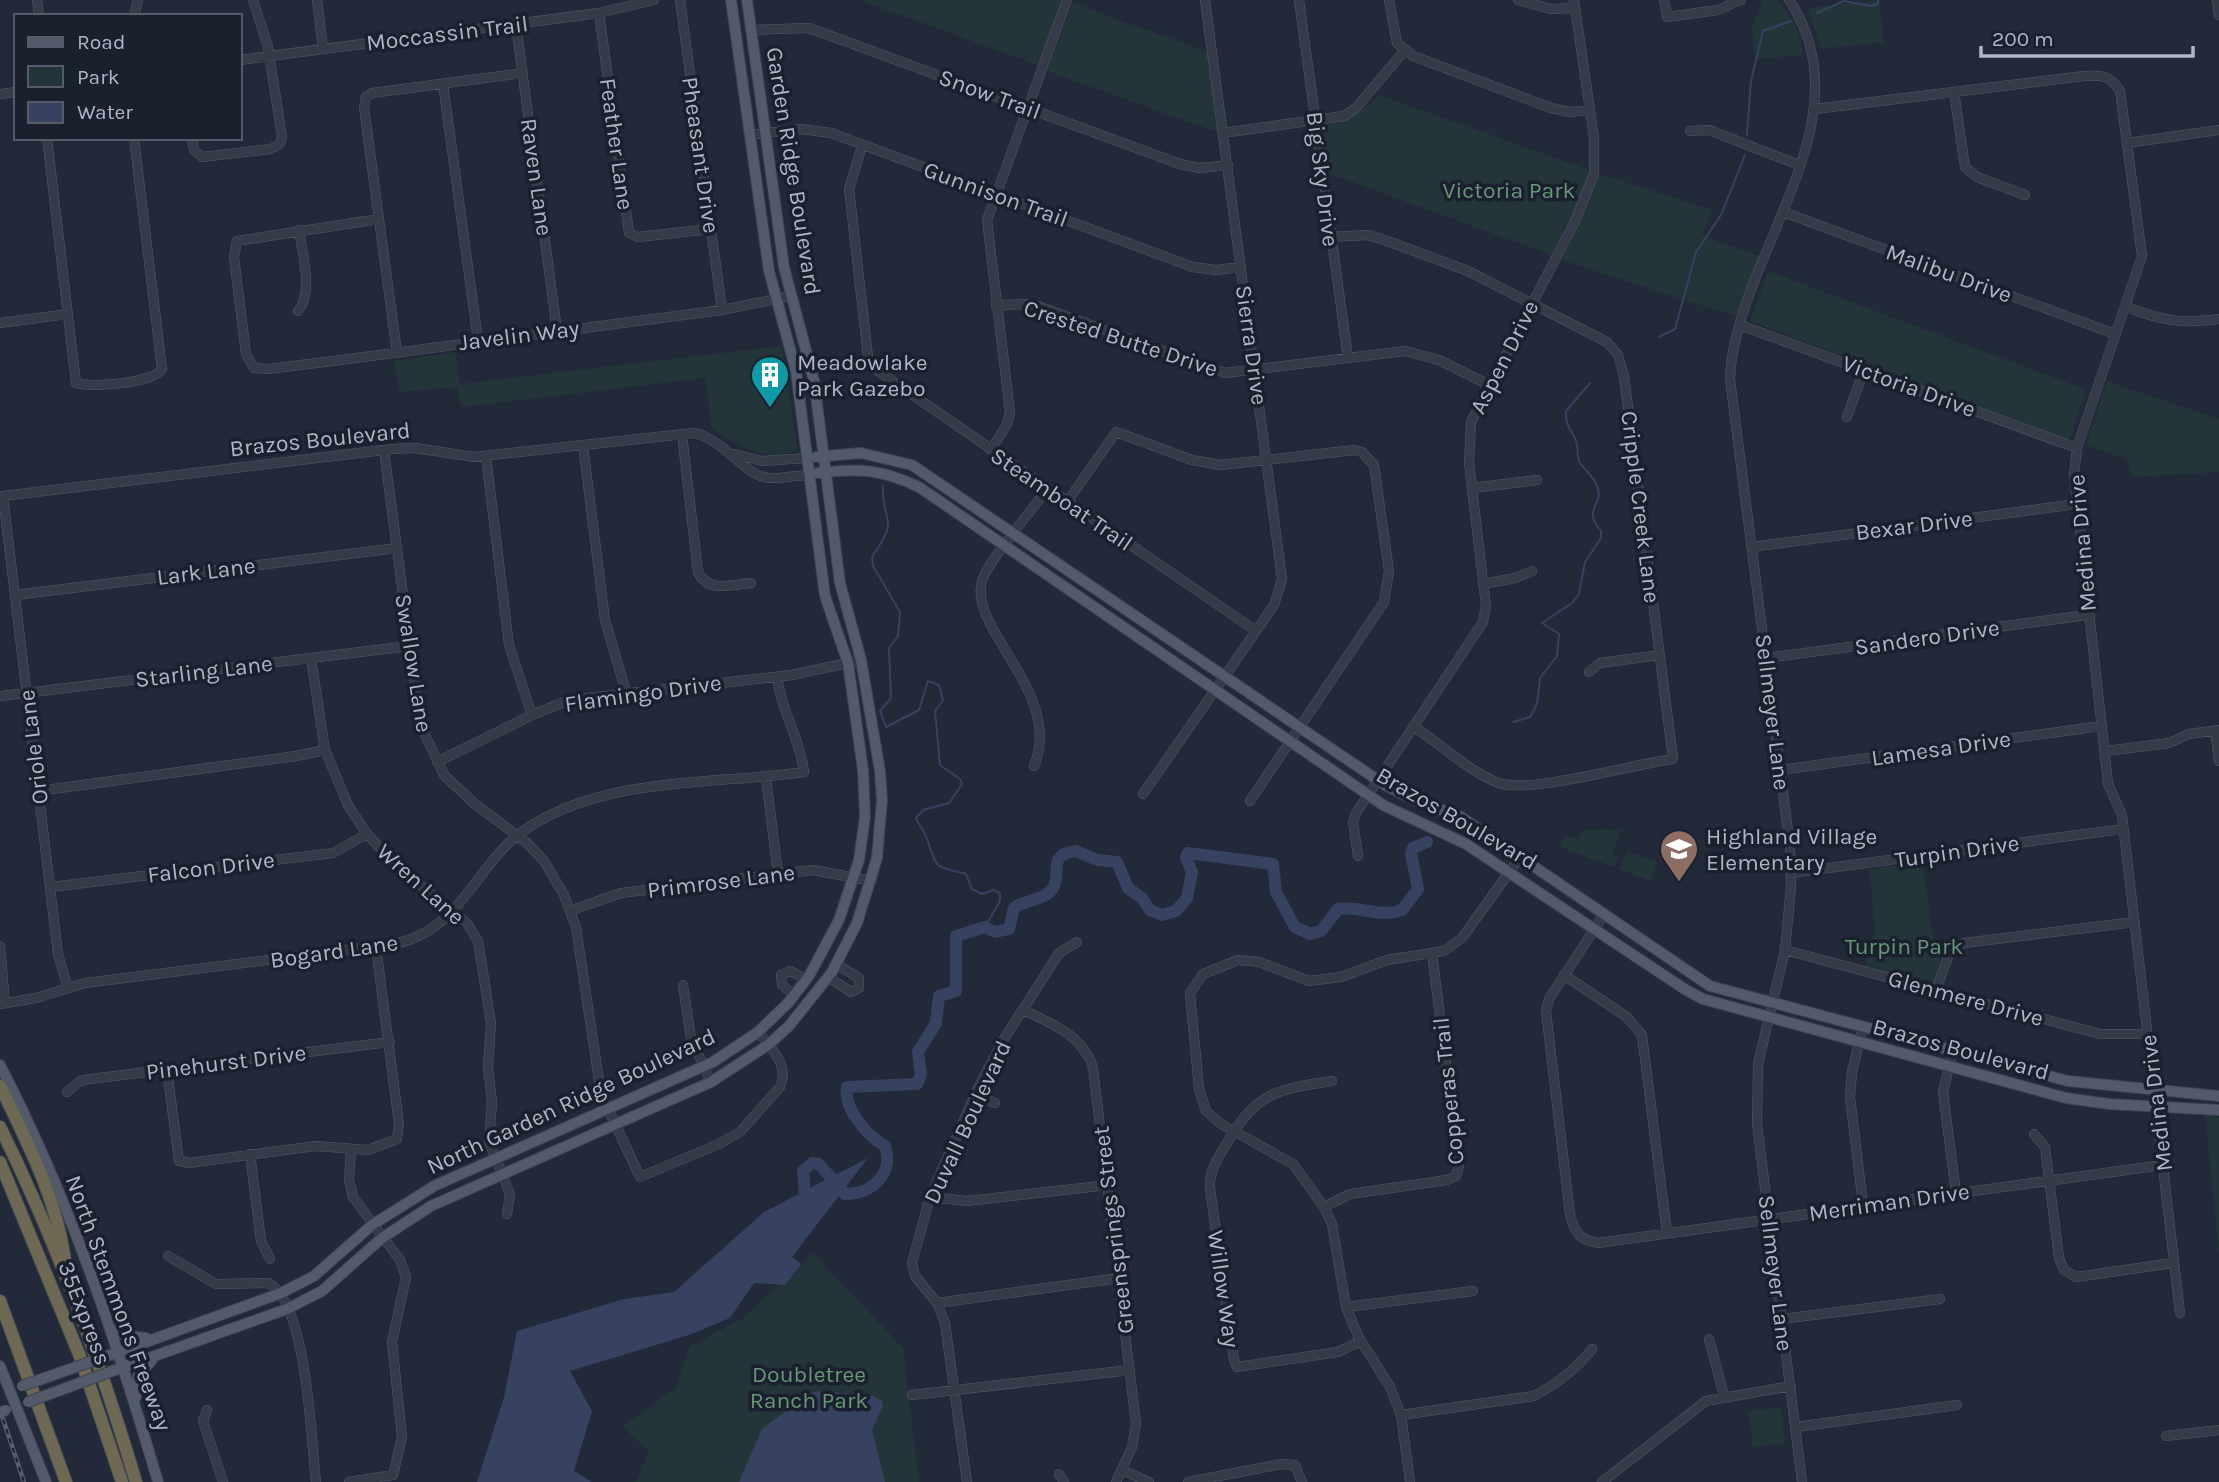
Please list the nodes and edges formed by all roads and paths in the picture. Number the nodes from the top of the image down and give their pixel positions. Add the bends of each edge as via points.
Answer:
1 (253, 0) edge
2 (317, 0) edge
3 (654, 0) edge
4 (680, 0) edge
5 (731, 0) edge
6 (747, 0) edge
7 (1067, 0) edge
8 (1205, 0) edge
9 (1299, 0) edge
10 (1389, 0) edge
11 (1518, 0) edge
12 (1664, 0) edge
13 (1741, 0) edge
14 (1789, 0) edge
15 (2217, 0) edge
16 (1575, 4) edge
17 (599, 13) junction
18 (2219, 15) edge
19 (516, 24) junction
20 (751, 30) junction
21 (323, 48) junction
22 (1405, 50) junction
23 (269, 55) junction
24 (242, 60) edge
25 (523, 73) junction
26 (443, 84) junction
27 (1954, 92) junction
28 (1027, 108) junction
29 (1815, 109) junction
30 (1590, 110) junction
31 (1315, 121) junction
32 (2219, 130) edge
33 (1690, 131) dead end
34 (1223, 133) junction
35 (765, 134) junction
36 (750, 135) junction
37 (47, 140) edge
38 (134, 140) edge
39 (193, 140) edge
40 (2127, 143) junction
41 (862, 146) junction
42 (1227, 165) junction
43 (1799, 165) junction
44 (995, 193) junction
45 (2025, 195) dead end
46 (1783, 212) junction
47 (379, 219) junction
48 (711, 229) junction
49 (299, 230) junction
50 (1330, 237) junction
51 (1241, 267) junction
52 (791, 296) junction
53 (776, 300) junction
54 (1533, 302) junction
55 (996, 305) junction
56 (2127, 307) junction
57 (722, 310) junction
58 (298, 311) dead end
59 (68, 314) junction
60 (2219, 319) edge
61 (0, 323) edge
62 (1740, 325) junction
63 (557, 330) junction
64 (2115, 334) junction
65 (478, 340) junction
66 (397, 353) junction
67 (1348, 358) junction
68 (1864, 370) junction
69 (1256, 371) junction
70 (1489, 385) junction
71 (1847, 417) dead end
72 (682, 434) junction
73 (583, 445) junction
74 (2077, 448) junction
75 (384, 450) junction
76 (991, 450) junction
77 (730, 452) junction
78 (486, 456) junction
79 (824, 456) junction
80 (807, 458) junction
81 (1268, 462) junction
82 (826, 472) junction
83 (809, 475) junction
84 (1537, 480) dead end
85 (1472, 488) junction
86 (1047, 489) junction
87 (1067, 502) junction
88 (2077, 504) junction
89 (4, 507) joint
90 (1015, 534) junction
91 (1005, 546) junction
92 (1751, 547) junction
93 (397, 548) junction
94 (1532, 570) dead end
95 (751, 583) dead end
96 (1483, 584) junction
97 (15, 595) junction
98 (2088, 615) junction
99 (1150, 623) junction
100 (1256, 631) junction
101 (1139, 639) junction
102 (409, 646) junction
103 (1660, 655) junction
104 (312, 657) junction
105 (1767, 658) junction
106 (862, 660) junction
107 (848, 663) junction
108 (1589, 672) dead end
109 (1225, 674) junction
110 (777, 677) junction
111 (1214, 689) junction
112 (626, 692) junction
113 (27, 693) junction
114 (0, 696) edge
115 (531, 715) junction
116 (1301, 726) junction
117 (2102, 726) junction
118 (1414, 727) junction
119 (2217, 730) edge
120 (1290, 743) junction
121 (325, 750) junction
122 (2106, 751) junction
123 (2219, 761) edge
124 (437, 762) junction
125 (1034, 766) dead end
126 (1780, 770) junction
127 (766, 777) junction
128 (1378, 780) junction
129 (38, 791) junction
130 (1143, 794) dead end
131 (1369, 794) junction
132 (1250, 801) dead end
133 (2123, 829) junction
134 (367, 834) junction
135 (516, 836) junction
136 (1358, 856) dead end
137 (1520, 857) junction
138 (1510, 871) junction
139 (1791, 873) junction
140 (778, 874) junction
141 (854, 878) junction
142 (872, 881) junction
143 (51, 887) junction
144 (1562, 889) junction
145 (1554, 901) junction
146 (572, 910) junction
147 (454, 912) junction
148 (1603, 916) junction
149 (2135, 922) junction
150 (1595, 929) junction
151 (1077, 942) dead end
152 (0, 946) edge
153 (376, 947) junction
154 (1785, 950) junction
155 (1432, 953) junction
156 (836, 964) junction
157 (1564, 975) junction
158 (828, 977) junction
159 (806, 980) junction
160 (683, 985) dead end
161 (67, 986) junction
162 (1936, 990) junction
163 (794, 995) junction
164 (1771, 1003) junction
165 (3, 1004) edge
166 (1023, 1010) junction
167 (1768, 1018) junction
168 (1863, 1026) junction
169 (758, 1032) junction
170 (2148, 1034) junction
171 (390, 1042) junction
172 (1859, 1044) junction
173 (768, 1045) junction
174 (1953, 1050) junction
175 (0, 1065) edge
176 (703, 1067) junction
177 (1950, 1067) junction
178 (167, 1070) junction
179 (1332, 1081) dead end
180 (711, 1082) junction
181 (0, 1086) edge
182 (2154, 1089) junction
183 (67, 1092) dead end
184 (2191, 1092) junction
185 (975, 1096) junction
186 (2219, 1096) edge
187 (995, 1103) dead end
188 (2156, 1107) junction
189 (2192, 1107) junction
190 (607, 1110) junction
191 (2219, 1110) edge
192 (614, 1126) junction
193 (0, 1127) edge
194 (1234, 1131) junction
195 (2034, 1134) dead end
196 (351, 1151) junction
197 (250, 1154) junction
198 (497, 1159) junction
199 (0, 1162) edge
200 (2163, 1165) junction
201 (503, 1173) junction
202 (2049, 1180) junction
203 (1108, 1185) junction
204 (1956, 1193) junction
205 (930, 1197) junction
206 (1863, 1205) junction
207 (1324, 1207) junction
208 (508, 1214) dead end
209 (1769, 1219) junction
210 (372, 1226) junction
211 (1667, 1233) junction
212 (382, 1238) junction
213 (168, 1256) dead end
214 (270, 1259) dead end
215 (2173, 1263) junction
216 (1119, 1278) junction
217 (68, 1285) junction
218 (1473, 1291) dead end
219 (281, 1293) junction
220 (1940, 1299) dead end
221 (0, 1301) edge
222 (937, 1303) junction
223 (1346, 1307) junction
224 (287, 1309) junction
225 (2180, 1314) dead end
226 (1782, 1320) junction
227 (111, 1329) junction
228 (156, 1338) junction
229 (1709, 1339) dead end
230 (1361, 1341) junction
231 (1592, 1349) dead end
232 (114, 1353) junction
233 (158, 1355) junction
234 (0, 1366) edge
235 (120, 1369) junction
236 (1130, 1370) junction
237 (1791, 1386) junction
238 (956, 1391) junction
239 (3, 1393) edge
240 (912, 1395) dead end
241 (1724, 1396) junction
242 (135, 1404) junction
243 (1956, 1405) dead end
244 (7, 1410) edge
245 (207, 1410) dead end
246 (1401, 1415) junction
247 (1796, 1427) junction
248 (2219, 1430) edge
249 (2166, 1436) dead end
250 (1122, 1470) junction
251 (1204, 1481) edge
252 (46, 1482) edge
253 (66, 1482) edge
254 (122, 1482) edge
255 (136, 1482) edge
256 (158, 1482) edge
257 (223, 1482) edge
258 (316, 1482) edge
259 (349, 1482) edge
260 (967, 1482) edge
261 (1116, 1482) edge
262 (1149, 1482) edge
263 (1188, 1482) edge
264 (1302, 1482) edge
265 (1410, 1482) edge
266 (1602, 1482) edge
267 (1802, 1482) edge

1 - 23 street
2 - 21 street
3 - 17 street, Moccassin Trail
4 - 48 street, Pheasant Drive
5 - 36 main road, North Garden Ridge Boulevard
6 - 20 main road, Garden Ridge Boulevard
7 - 28 street
8 - 34 street, Sierra Drive
9 - 31 street, Big Sky Drive
10 - 22 street via 1397,43
11 - 16 street via 1551,9
12 - 13 street via 1667,17 1718,10
14 - 29 street, Sellmeyer Lane via 1811,44
15 - 18 street
16 - 30 street, Aspen Drive
17 - 19 street, Moccassin Trail
17 - 48 street, Feather Lane via 629,233 638,237
19 - 21 street, Moccassin Trail
19 - 25 street, Raven Lane
20 - 28 street, Snow Trail via 808,28
20 - 35 main road, Garden Ridge Boulevard
21 - 23 street, Moccassin Trail
22 - 30 street via 1551,108
22 - 31 street via 1356,108 1344,116
23 - 24 street, Moccassin Trail
23 - 39 street via 280,144 210,157 197,153
25 - 26 street
25 - 63 street, Raven Lane
26 - 47 street via 366,97
26 - 65 street
27 - 29 street, Medina Drive
27 - 40 street, Medina Drive via 2103,75 2120,91
27 - 45 street via 1965,167 1977,177
28 - 42 street, Snow Trail via 1180,164
28 - 44 street
29 - 43 street, Sellmeyer Lane
30 - 54 street, Aspen Drive via 1594,174
31 - 34 street
31 - 50 street, Big Sky Drive
32 - 40 street
33 - 43 street via 1709,131
34 - 42 street, Sierra Drive
35 - 36 street, Gunnison Trail
35 - 41 street, Gunnison Trail via 810,130
35 - 52 main road, Garden Ridge Boulevard
36 - 53 main road, North Garden Ridge Boulevard
37 - 59 street
38 - 59 street via 161,355 159,374 98,385 76,383
40 - 56 street, Medina Drive via 2142,256
41 - 44 street, Gunnison Trail
41 - 76 street, Steamboat Trail via 849,189 869,365
42 - 51 street, Sierra Drive
43 - 46 street, Sellmeyer Lane
44 - 51 street, Gunnison Trail via 1193,267
44 - 55 street via 987,231
46 - 62 street, Sellmeyer Lane
46 - 64 street, Malibu Drive
47 - 49 street
47 - 66 street
48 - 57 street, Pheasant Drive
49 - 58 street via 306,288
49 - 66 street, Javelin Way via 237,241 234,257 248,362 254,368 268,369
50 - 54 street, Cripple Creek Lane via 1368,235 1393,243
50 - 67 street, Big Sky Drive
51 - 69 street, Sierra Drive
52 - 53 street, Javelin Way
52 - 79 main road, Garden Ridge Boulevard via 814,381
53 - 57 street, Javelin Way
53 - 80 main road, North Garden Ridge Boulevard via 793,352
54 - 70 street, Aspen Drive
54 - 103 street, Cripple Creek Lane via 1607,342 1621,364
55 - 69 street, Crested Butte Drive via 1032,304 1214,371
55 - 76 street via 1010,412
56 - 60 street via 2163,321
56 - 64 street, Medina Drive
57 - 63 street, Javelin Way
59 - 61 street
62 - 68 street, Victoria Drive
62 - 92 street, Sellmeyer Lane via 1730,379
63 - 65 street, Javelin Way
64 - 74 street, Medina Drive
65 - 66 street, Javelin Way
67 - 69 street, Crested Butte Drive
67 - 70 street, Crested Butte Drive via 1421,353
68 - 71 street
68 - 74 street, Victoria Drive
69 - 81 street, Sierra Drive
70 - 85 street, Aspen Drive via 1471,422
72 - 73 street, Brazos Boulevard
72 - 77 street, Brazos Boulevard via 704,435
72 - 95 street via 698,572 716,586
73 - 78 street, Brazos Boulevard
73 - 112 street via 605,620
74 - 88 street, Medina Drive
75 - 78 street, Brazos Boulevard via 415,448
75 - 89 street, Brazos Boulevard via 3,496
75 - 93 street, Swallow Lane
76 - 86 street, Steamboat Trail
77 - 80 street, Brazos Boulevard via 762,461
77 - 83 street, Brazos Boulevard via 768,478
78 - 115 street via 509,645
79 - 80 main road, Brazos Boulevard
79 - 82 main road, Garden Ridge Boulevard
79 - 90 main road, Brazos Boulevard via 861,453 912,465
80 - 83 main road, North Garden Ridge Boulevard
81 - 87 street via 1208,464 1116,432
81 - 100 street, Sierra Drive via 1282,579 1274,605
81 - 116 street via 1362,452 1374,465 1389,571 1390,583 1380,612
82 - 83 main road, Brazos Boulevard
82 - 91 main road, Brazos Boulevard via 868,470 893,475
82 - 106 main road, North Garden Ridge Boulevard via 841,583
83 - 107 main road, North Garden Ridge Boulevard via 825,596
84 - 85 street
85 - 96 street, Aspen Drive
86 - 87 street, Steamboat Trail
86 - 90 street
87 - 100 street, Steamboat Trail
88 - 92 street, Bexar Drive
88 - 98 street, Medina Drive
89 - 97 street, Oriole Lane
90 - 91 street
90 - 99 main road, Brazos Boulevard
91 - 101 main road, Brazos Boulevard
91 - 125 street via 983,578 981,591 987,614 1034,704 1040,747
92 - 105 street, Sellmeyer Lane
93 - 97 street, Lark Lane
93 - 102 street, Swallow Lane
94 - 96 street
96 - 118 street, Aspen Drive via 1483,622
97 - 113 street, Oriole Lane
98 - 105 street, Sandero Drive
98 - 117 street, Medina Drive
99 - 101 main road
99 - 109 main road, Brazos Boulevard
100 - 109 street, Sierra Drive
101 - 111 main road, Brazos Boulevard
102 - 104 street, Starling Lane
102 - 124 street, Swallow Lane via 420,724
103 - 108 street via 1600,663
103 - 118 street, Cripple Creek Lane via 1673,759 1534,784 1503,784
104 - 113 street, Starling Lane
104 - 121 street, Wren Lane
105 - 126 street, Sellmeyer Lane
106 - 107 street, Flamingo Drive
106 - 142 main road, North Garden Ridge Boulevard via 882,800
107 - 110 street, Flamingo Drive
107 - 141 main road, North Garden Ridge Boulevard via 865,790
109 - 111 street, Sierra Drive
109 - 116 main road, Brazos Boulevard
110 - 112 street, Flamingo Drive
110 - 127 street, Bogard Lane via 779,697 804,772
111 - 120 main road, Brazos Boulevard
111 - 130 street, Sierra Drive
112 - 115 street, Flamingo Drive via 569,700
113 - 114 street, Starling Lane
113 - 129 street, Oriole Lane
115 - 124 street, Flamingo Drive
116 - 120 street
116 - 128 main road, Brazos Boulevard
117 - 122 street, Medina Drive
117 - 126 street, Lamesa Drive
118 - 128 street, Aspen Drive
119 - 122 street via 2169,743
119 - 123 street
120 - 131 main road, Brazos Boulevard
120 - 132 street
121 - 129 street
121 - 134 street, Wren Lane via 348,805
122 - 133 street, Medina Drive via 2108,784
124 - 135 street, Swallow Lane via 456,788
126 - 139 street, Sellmeyer Lane
127 - 135 street, Bogard Lane via 590,797
127 - 140 street
128 - 131 street, Aspen Drive
128 - 137 main road, Brazos Boulevard via 1414,800 1461,817
129 - 143 street, Oriole Lane
131 - 136 street, Aspen Drive via 1353,822
131 - 138 main road, Brazos Boulevard via 1396,813 1446,833
133 - 139 street, Turpin Drive
133 - 149 street, Medina Drive
134 - 143 street, Falcon Drive via 333,853
134 - 147 street, Wren Lane via 396,866
135 - 146 street, Swallow Lane via 544,861
135 - 147 street, Bogard Lane
137 - 138 street
137 - 144 main road, Brazos Boulevard
138 - 145 main road, Brazos Boulevard
138 - 155 street via 1462,939 1451,948
139 - 154 street, Sellmeyer Lane
140 - 141 street, Primrose Lane via 813,870
140 - 146 street, Primrose Lane via 621,893
141 - 142 street, Primrose Lane
141 - 159 main road, North Garden Ridge Boulevard via 830,940
142 - 156 main road, North Garden Ridge Boulevard via 858,923
143 - 161 street, Oriole Lane
144 - 145 main road
144 - 148 main road, Brazos Boulevard
145 - 150 main road, Brazos Boulevard
146 - 190 street, Swallow Lane via 597,1076
147 - 153 street, Bogard Lane via 426,934
147 - 198 street, Wren Lane via 474,931 481,955 491,1023 489,1142
148 - 150 street, Merriman Drive
148 - 164 main road, Brazos Boulevard via 1700,981
149 - 162 street via 1964,943 1950,951
149 - 170 street, Medina Drive
150 - 157 street, Merriman Drive
150 - 167 main road, Brazos Boulevard via 1686,990 1722,1006
151 - 166 street, Duvall Boulevard via 1059,953
152 - 165 street
153 - 161 street, Bogard Lane
153 - 171 street
154 - 162 street, Glenmere Drive
154 - 164 street, Sellmeyer Lane
155 - 194 street via 1387,960 1322,980 1299,979 1244,959 1199,977 1189,998 1203,1107
155 - 207 street, Copperas Trail via 1458,1153 1456,1176 1350,1194
156 - 158 main road, North Garden Ridge Boulevard
156 - 158 street via 859,978 859,988 850,992
157 - 211 street via 1627,1017 1642,1035
157 - 211 street, Merriman Drive via 1546,1011 1573,1227 1582,1239 1598,1243
158 - 173 main road, North Garden Ridge Boulevard
159 - 163 main road, North Garden Ridge Boulevard
159 - 163 street via 791,971 781,975 781,983
160 - 176 street via 691,1039
161 - 165 street, Bogard Lane
162 - 170 street, Glenmere Drive via 2101,1034
163 - 169 main road, North Garden Ridge Boulevard
164 - 167 street, Sellmeyer Lane
164 - 168 main road, Brazos Boulevard
166 - 185 street, Duvall Boulevard
166 - 203 street, Greensprings Street via 1072,1037 1091,1061
167 - 172 main road, Brazos Boulevard
167 - 209 street, Sellmeyer Lane via 1756,1096
168 - 172 street
168 - 174 main road, Brazos Boulevard
169 - 173 street
169 - 176 main road, North Garden Ridge Boulevard
170 - 182 street, Medina Drive
171 - 178 street, Pinehurst Drive
171 - 196 street via 397,1139
172 - 177 main road, Brazos Boulevard
172 - 206 street via 1850,1097
173 - 180 main road, North Garden Ridge Boulevard
173 - 192 street, Swallow Lane via 783,1067 784,1079 747,1126 719,1144 640,1177
174 - 177 street
174 - 182 main road, Brazos Boulevard via 2068,1081
175 - 227 main road, North Stemmons Freeway via 77,1234
176 - 180 street
176 - 190 main road, North Garden Ridge Boulevard
177 - 188 main road, Brazos Boulevard via 2066,1098
177 - 204 street via 1943,1092
178 - 183 street, Pinehurst Drive via 80,1081
178 - 197 street via 179,1161
179 - 194 street via 1264,1098
180 - 192 main road, North Garden Ridge Boulevard
181 - 217 highway via 43,1183 64,1249
182 - 184 main road, Brazos Boulevard
182 - 188 street, Medina Drive
184 - 186 main road, Brazos Boulevard
184 - 189 main road
185 - 187 street
185 - 205 street, Duvall Boulevard
188 - 189 main road, Brazos Boulevard
188 - 200 street, Medina Drive
189 - 191 main road, Brazos Boulevard
190 - 192 street, Swallow Lane
190 - 198 main road, North Garden Ridge Boulevard
192 - 201 main road, North Garden Ridge Boulevard
193 - 217 highway, North Stemmons Freeway
194 - 207 street via 1293,1164
194 - 230 street, Willow Way via 1210,1179 1237,1367 1338,1352
195 - 202 street via 2045,1147
196 - 197 street via 316,1146
196 - 210 street via 350,1188
197 - 214 street via 261,1241
198 - 201 street, Wren Lane
198 - 210 main road, North Garden Ridge Boulevard via 434,1185
199 - 254 highway, 35Express via 79,1354
200 - 202 street, Merriman Drive
200 - 215 street, Medina Drive
201 - 208 street, Wren Lane via 510,1194
201 - 212 main road, North Garden Ridge Boulevard via 431,1206
202 - 204 street, Merriman Drive
202 - 215 street via 2059,1258 2069,1274 2076,1277
203 - 205 street via 967,1201
203 - 216 street, Greensprings Street
204 - 206 street, Merriman Drive
205 - 222 street, Duvall Boulevard via 912,1263 919,1283
206 - 209 street, Merriman Drive
207 - 223 street via 1332,1224
209 - 211 street, Merriman Drive
209 - 226 street, Sellmeyer Lane
210 - 212 street
210 - 219 main road, North Garden Ridge Boulevard via 314,1276
212 - 224 main road, North Garden Ridge Boulevard via 321,1291
212 - 259 street via 400,1260 406,1277 392,1342 401,1437 394,1475
213 - 219 street via 216,1284 268,1283
215 - 225 street, Medina Drive
216 - 222 street
216 - 236 street, Greensprings Street
217 - 255 highway, North Stemmons Freeway via 112,1401
218 - 223 street
219 - 224 street
219 - 228 main road, North Garden Ridge Boulevard
220 - 226 street
221 - 253 highway
222 - 238 street, Duvall Boulevard via 945,1323
223 - 230 street
224 - 233 main road, North Garden Ridge Boulevard
224 - 258 street via 302,1345
226 - 237 street, Sellmeyer Lane
227 - 228 main road via 126,1336
227 - 232 main road, North Stemmons Freeway
228 - 232 main road, North Garden Ridge Boulevard
229 - 241 street
230 - 246 street via 1390,1387
231 - 246 street via 1552,1387 1534,1396
232 - 235 main road, North Stemmons Freeway
232 - 239 main road, North Garden Ridge Boulevard, bridge
233 - 235 main road, North Garden Ridge Boulevard
233 - 242 main road via 138,1376
234 - 239 main road
235 - 242 main road, North Stemmons Freeway
235 - 244 main road, North Garden Ridge Boulevard, bridge
236 - 238 street
236 - 250 street, Greensprings Street via 1136,1431
237 - 241 street
237 - 247 street, Sellmeyer Lane
238 - 240 street
238 - 260 street, Duvall Boulevard
239 - 244 main road
241 - 266 street via 1697,1407
242 - 256 main road, North Stemmons Freeway
243 - 247 street
244 - 252 main road
245 - 257 street via 203,1421
246 - 265 street
247 - 267 street, Sellmeyer Lane
248 - 249 street
250 - 261 street, Greensprings Street
250 - 262 street
251 - 263 street
251 - 264 street via 1282,1464 1295,1465

